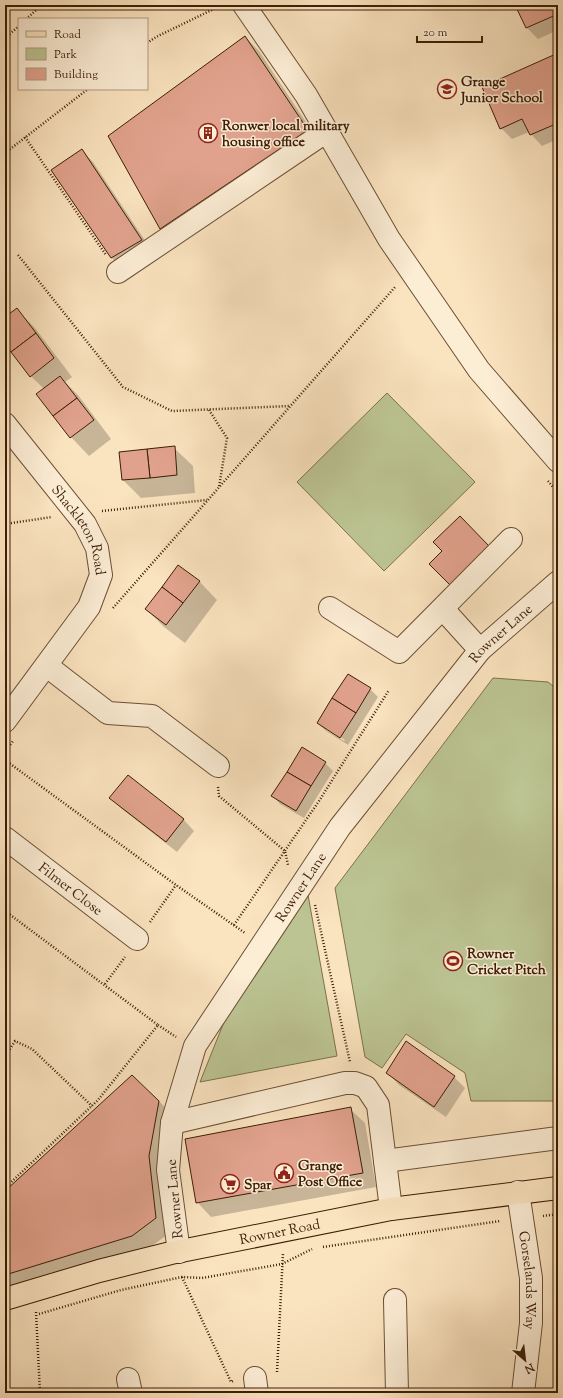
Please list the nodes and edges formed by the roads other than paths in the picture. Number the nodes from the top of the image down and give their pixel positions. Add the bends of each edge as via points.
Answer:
1 (244, 5) edge
2 (327, 131) junction
3 (118, 272) road end
4 (5, 424) edge
5 (558, 461) edge
6 (511, 538) dead end
7 (558, 582) edge
8 (330, 608) dead end
9 (443, 609) junction
10 (480, 650) junction
11 (47, 666) junction
12 (5, 722) edge
13 (218, 766) road end
14 (5, 838) edge
15 (138, 939) dead end
16 (172, 1123) junction
17 (558, 1138) edge
18 (385, 1161) junction
19 (558, 1188) edge
20 (518, 1192) junction
21 (391, 1209) junction
22 (175, 1253) junction
23 (5, 1299) edge
24 (395, 1300) dead end
25 (397, 1393) edge
26 (523, 1393) edge

1 - 2 street via 306,95
2 - 3 street
2 - 5 street via 388,239 479,370
4 - 11 street, Shackleton Road via 85,524 97,548 101,575 88,607
6 - 9 street
7 - 10 street, Rowner Lane
8 - 9 street via 399,652
9 - 10 street
10 - 16 street, Rowner Lane via 340,827 195,1046
11 - 12 street, Shackleton Road
11 - 13 street via 108,713 152,716
14 - 15 street, Filmer Close
16 - 18 street via 345,1083 355,1083 366,1087 378,1105
16 - 22 street, Rowner Lane via 168,1170
17 - 18 street
18 - 21 street
19 - 20 main road, Rowner Road
20 - 21 main road, Rowner Road
20 - 26 street, Gorselands Way via 531,1278 531,1323
21 - 22 main road, Rowner Road
22 - 23 main road, Rowner Road via 99,1271
24 - 25 street

